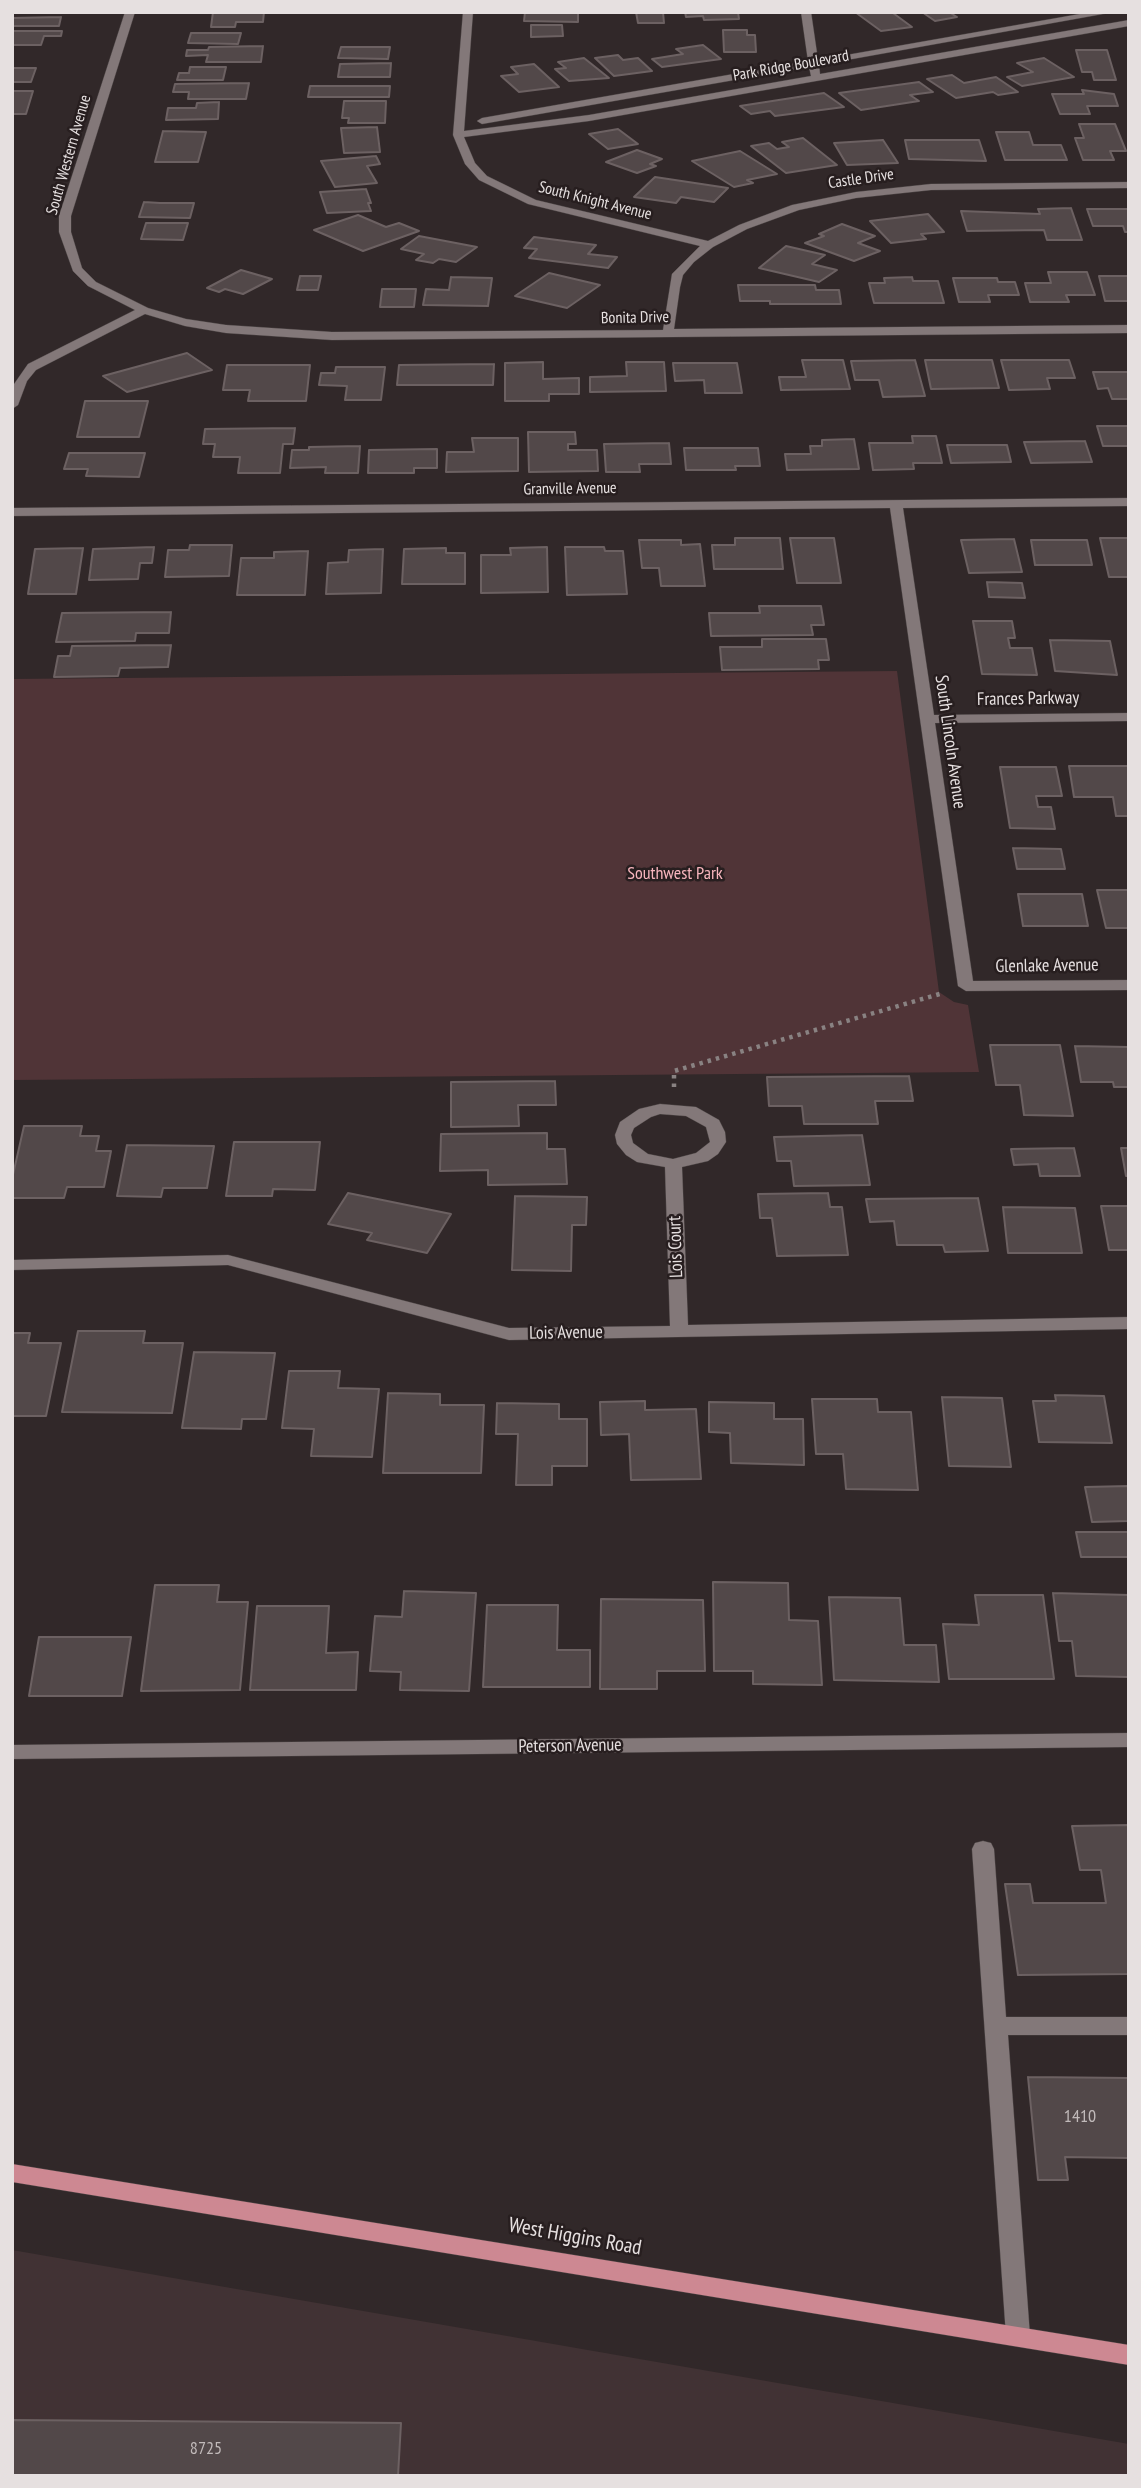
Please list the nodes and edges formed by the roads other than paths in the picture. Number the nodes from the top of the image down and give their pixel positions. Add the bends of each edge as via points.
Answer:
1 (130, 12) edge
2 (468, 12) edge
3 (806, 12) edge
4 (1109, 12) edge
5 (1129, 23) edge
6 (813, 63) junction
7 (817, 78) junction
8 (458, 130) junction
9 (1129, 185) edge
10 (709, 244) junction
11 (144, 310) junction
12 (1129, 329) edge
13 (668, 334) junction
14 (12, 405) edge
15 (1129, 502) edge
16 (896, 504) junction
17 (12, 512) edge
18 (1129, 717) edge
19 (927, 719) junction
20 (1129, 985) edge
21 (966, 986) joint
22 (673, 1164) junction
23 (12, 1265) edge
24 (1129, 1323) edge
25 (679, 1331) junction
26 (1129, 1740) edge
27 (12, 1752) edge
28 (983, 1849) dead end
29 (996, 2026) junction
30 (1129, 2026) edge
31 (12, 2173) edge
32 (1018, 2336) junction
33 (1129, 2355) edge

1 - 11 street, South Western Avenue via 65,216 65,232 77,270 92,284
2 - 8 street, South Knight Avenue
3 - 6 street
4 - 6 street, Park Ridge Boulevard
5 - 7 street, Park Ridge Boulevard
6 - 7 street
6 - 8 street, Park Ridge Boulevard
7 - 8 street, Park Ridge Boulevard via 567,121
8 - 10 street, South Knight Avenue via 470,164 502,189 543,205
9 - 10 street, Castle Drive via 931,187 856,195 796,207
10 - 13 street, Castle Drive via 678,274
11 - 13 street, Bonita Drive via 185,322 275,334
11 - 14 street via 32,367 21,380
12 - 13 street, Bonita Drive
15 - 16 street, Granville Avenue
16 - 17 street, Granville Avenue
16 - 19 street, South Lincoln Avenue
18 - 19 street, Frances Parkway
19 - 21 street, South Lincoln Avenue
20 - 21 street, Glenlake Avenue
22 - 22 street via 643,1158 625,1144 626,1126 645,1113 675,1109 713,1124 718,1142 712,1150
22 - 25 street, Lois Court
23 - 25 street, Lois Avenue via 228,1260 509,1334
24 - 25 street, Lois Avenue
26 - 27 street, Peterson Avenue
28 - 29 street
29 - 30 street
29 - 32 street
31 - 32 main road, West Higgins Road
32 - 33 main road, West Higgins Road

